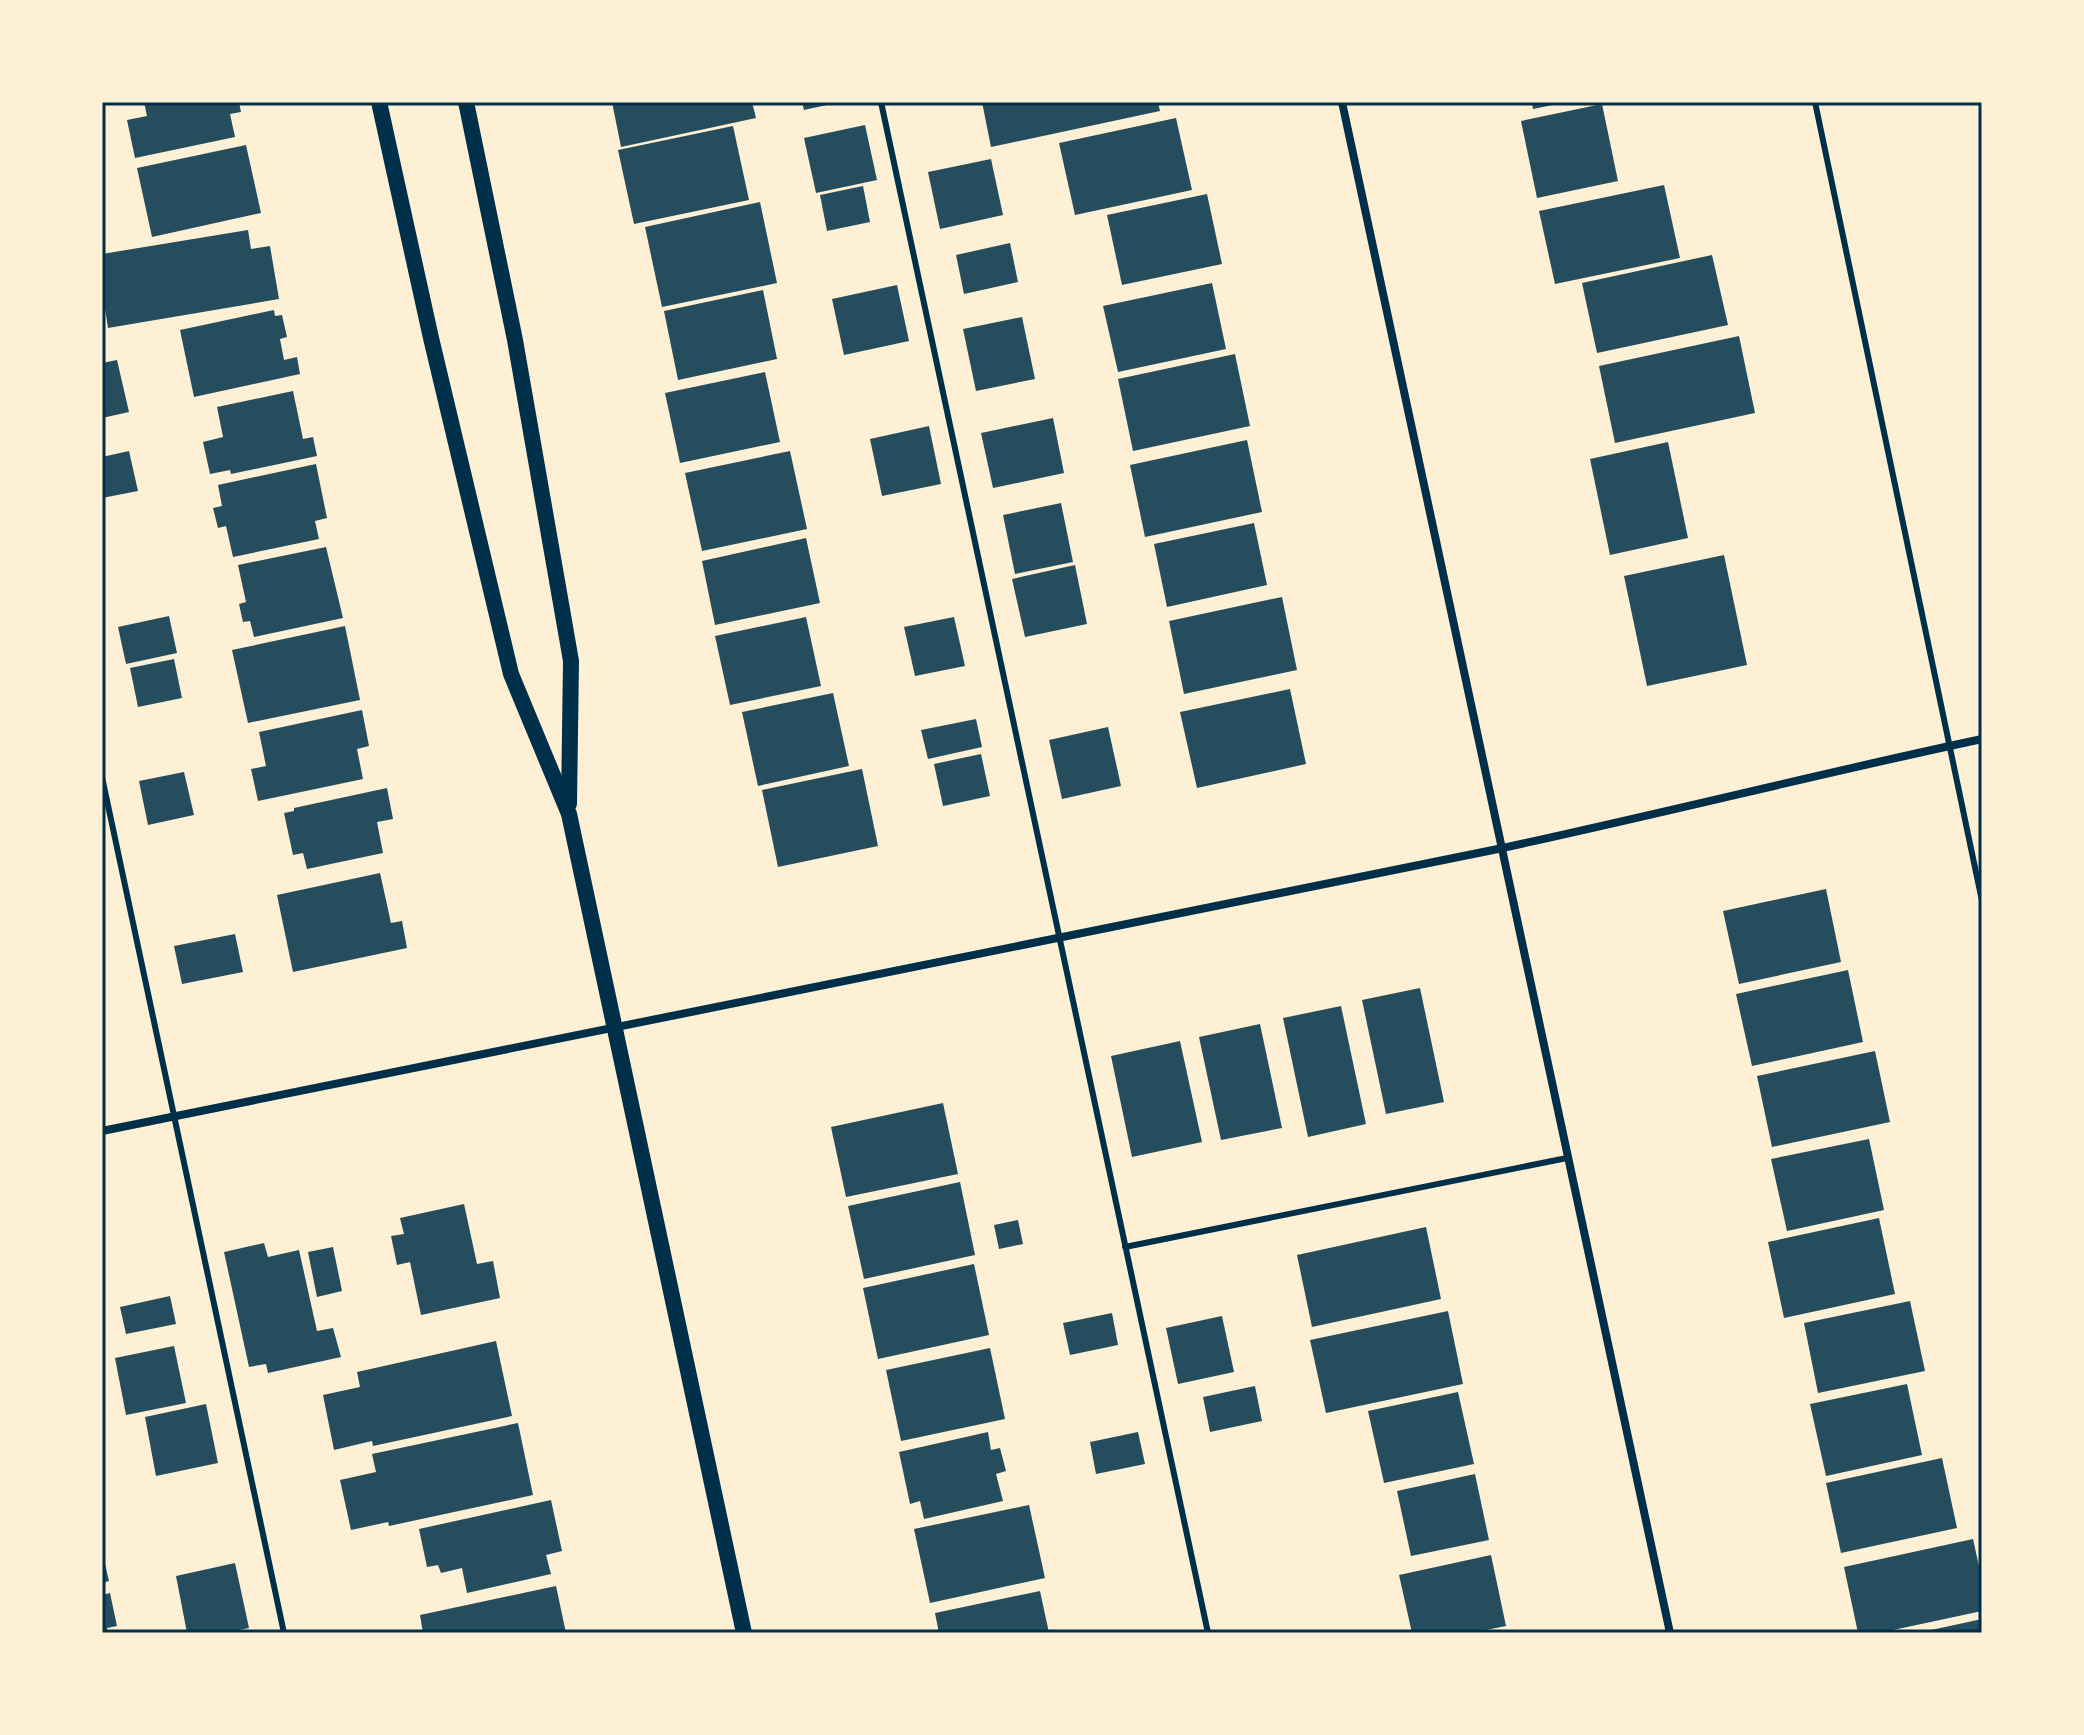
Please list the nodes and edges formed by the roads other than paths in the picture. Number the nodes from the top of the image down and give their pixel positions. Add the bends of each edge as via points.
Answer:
1 (379, 102) edge
2 (466, 102) edge
3 (881, 102) edge
4 (1342, 102) edge
5 (1815, 102) edge
6 (1982, 739) edge
7 (1949, 746) junction
8 (102, 777) edge
9 (569, 814) junction
10 (1501, 848) junction
11 (1982, 901) edge
12 (1059, 941) junction
13 (616, 1029) junction
14 (175, 1116) junction
15 (102, 1131) edge
16 (1567, 1158) junction
17 (1125, 1247) junction
18 (284, 1633) edge
19 (744, 1633) edge
20 (1208, 1633) edge
21 (1670, 1633) edge

1 - 9 main road via 511,674
2 - 9 main road via 515,340 571,661
3 - 12 lane
4 - 10 street
5 - 7 lane
6 - 7 street
7 - 10 street
7 - 11 lane
8 - 14 lane
9 - 13 main road
10 - 12 street
10 - 16 street
12 - 13 street
12 - 17 lane
13 - 14 street
13 - 19 main road
14 - 15 street
14 - 18 lane
16 - 17 lane
16 - 21 street
17 - 20 lane

